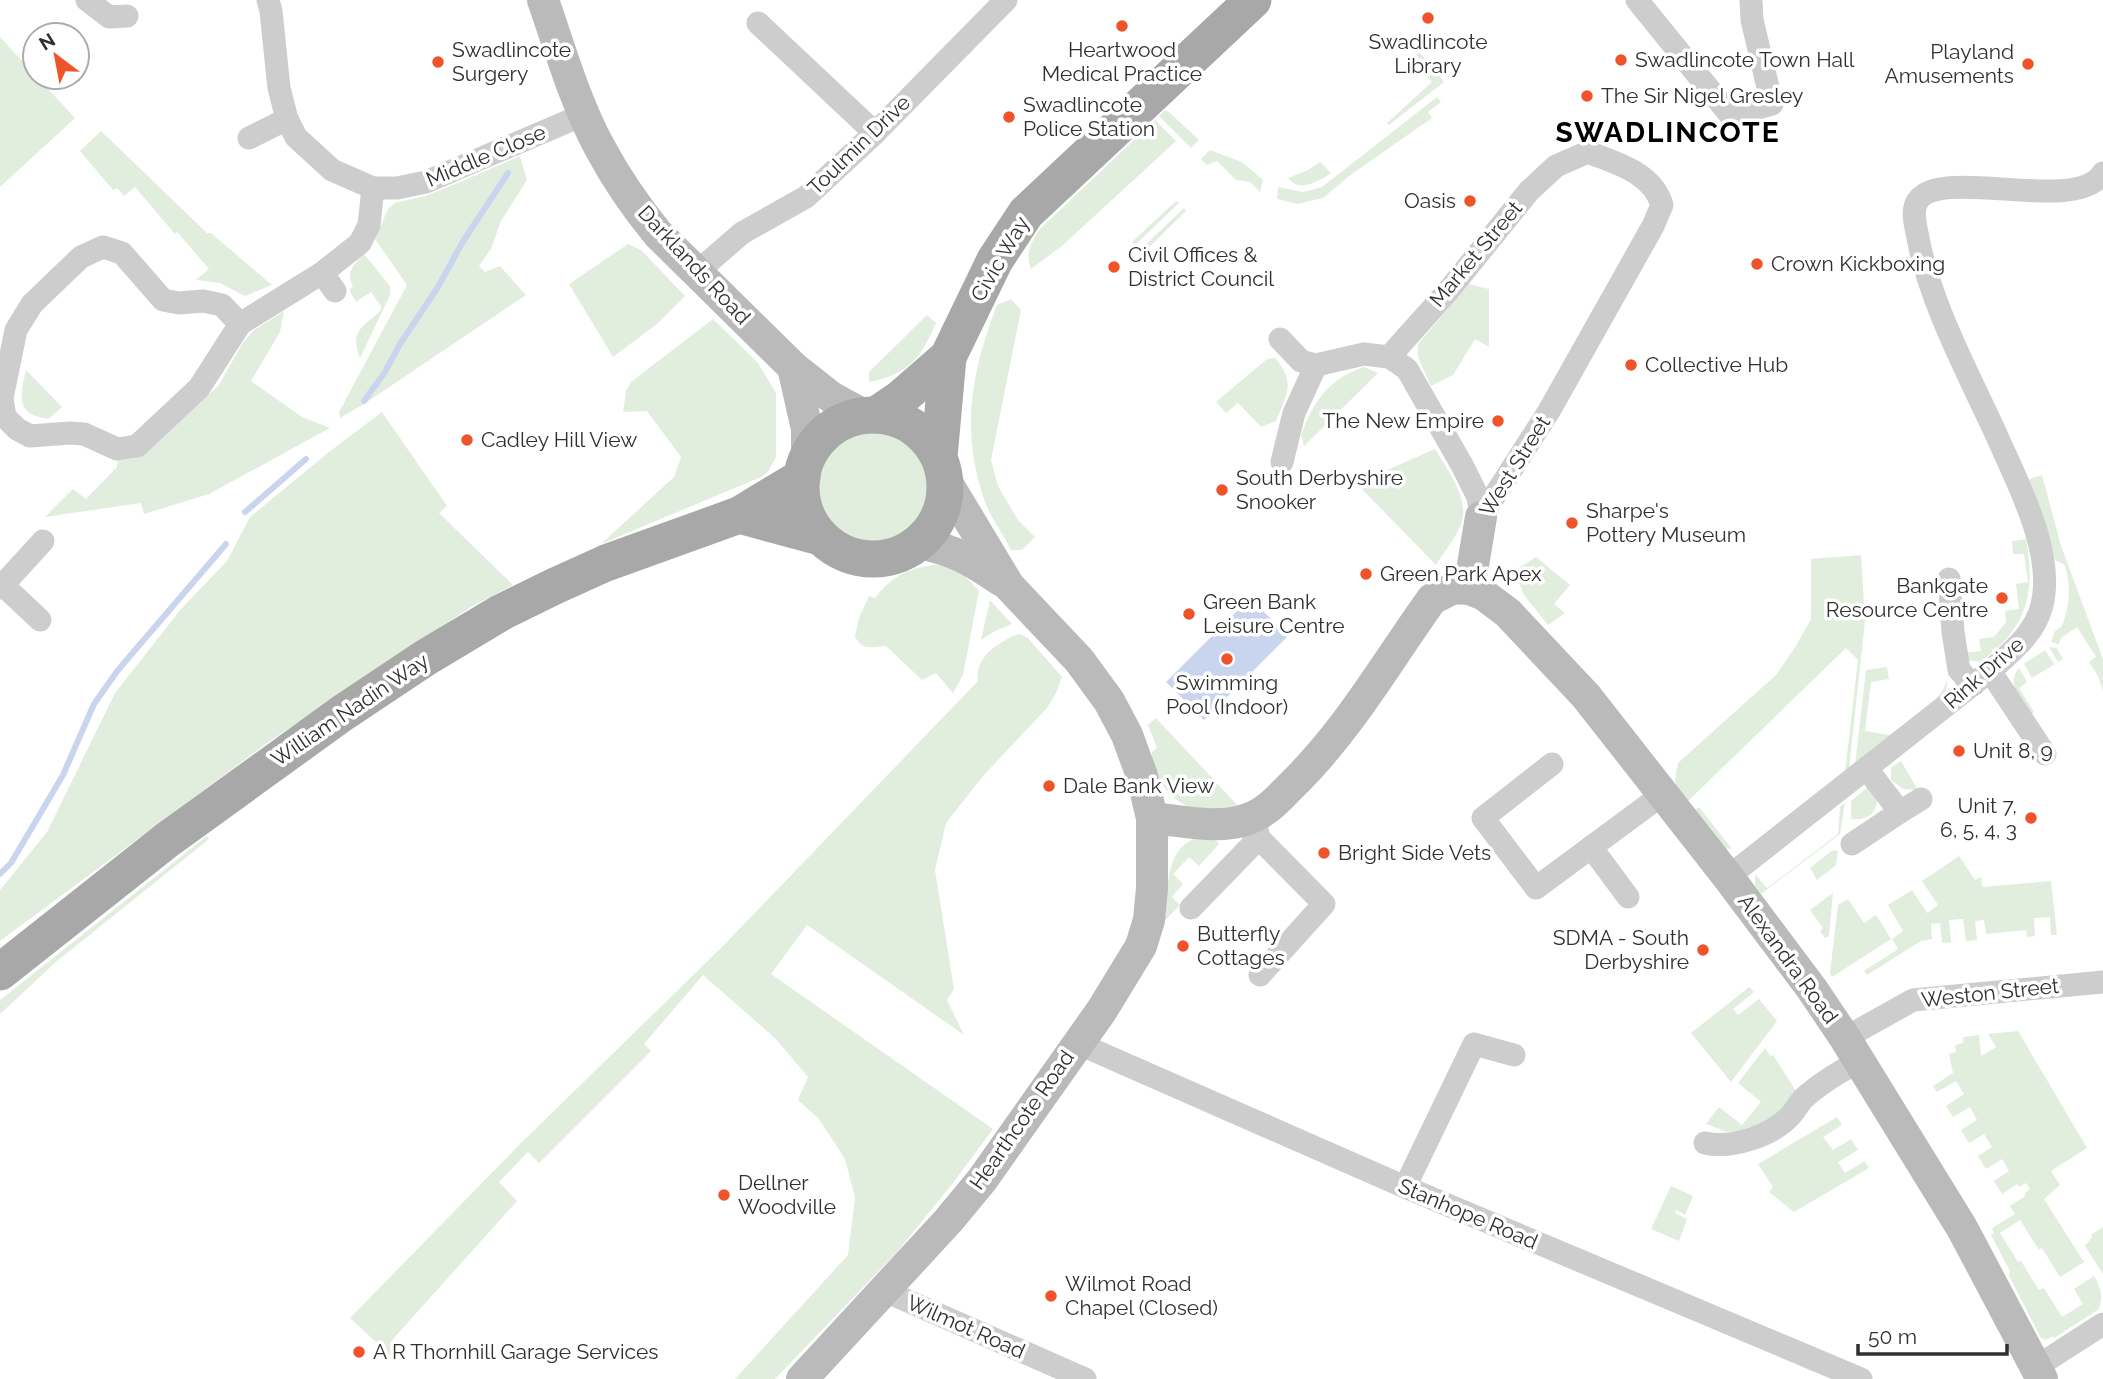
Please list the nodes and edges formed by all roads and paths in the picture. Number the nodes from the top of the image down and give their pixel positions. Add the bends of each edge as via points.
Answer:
1 (87, 0) edge
2 (268, 0) edge
3 (543, 0) edge
4 (1253, 0) edge
5 (1637, 0) edge
6 (1751, 0) edge
7 (1003, 1) edge
8 (127, 16) dead end
9 (758, 23) dead end
10 (585, 114) junction
11 (288, 118) junction
12 (875, 133) junction
13 (249, 138) dead end
14 (1569, 159) joint
15 (2103, 173) edge
16 (373, 188) junction
17 (697, 272) junction
18 (240, 324) junction
19 (1280, 339) dead end
20 (948, 357) junction
21 (1390, 357) junction
22 (1316, 366) junction
23 (793, 367) junction
24 (869, 414) junction
25 (1282, 462) dead end
26 (804, 468) junction
27 (943, 470) junction
28 (739, 515) junction
29 (1481, 517) junction
30 (820, 537) junction
31 (43, 541) dead end
32 (918, 543) junction
33 (1949, 579) dead end
34 (2, 586) edge
35 (1009, 586) junction
36 (1469, 589) junction
37 (40, 620) dead end
38 (1982, 678) junction
39 (2045, 754) dead end
40 (1552, 764) dead end
41 (1867, 769) junction
42 (1663, 794) junction
43 (1921, 799) dead end
44 (1900, 812) junction
45 (1152, 818) junction
46 (1252, 825) junction
47 (1852, 844) dead end
48 (1591, 847) junction
49 (1728, 877) junction
50 (1629, 897) dead end
51 (1191, 908) dead end
52 (0, 972) edge
53 (1260, 975) dead end
54 (2103, 982) edge
55 (1077, 1043) junction
56 (1852, 1049) junction
57 (1514, 1055) dead end
58 (1705, 1143) dead end
59 (1405, 1187) junction
60 (885, 1291) junction
61 (2103, 1324) edge
62 (2039, 1373) edge
63 (802, 1379) edge
64 (1085, 1379) edge
65 (1861, 1379) edge

1 - 8 street via 109,18
2 - 11 street, Middle Close via 279,88
3 - 10 street, Darklands Road
4 - 20 main road, Civic Way via 1026,213 995,260
5 - 6 street via 1731,116 1772,104
7 - 12 street, Toulmin Drive
9 - 12 street
10 - 16 street, Middle Close via 426,182
10 - 17 street, Darklands Road via 598,146 645,217
11 - 13 street
11 - 16 street, Middle Close via 296,137 332,170
12 - 17 street, Toulmin Drive via 806,197 741,233
14 - 21 street, Market Street via 1529,191
14 - 29 street, West Street via 1587,152 1639,174 1651,183 1662,205 1584,352
15 - 38 street, Rink Drive via 2073,191 1936,190 1924,193 1914,212 1936,302 2018,484 2041,555 2044,584 2036,621 2021,642
16 - 18 street via 369,225 328,282
17 - 23 street, Darklands Road
18 - 18 street via 199,388 137,446 117,449 70,433 30,436 5,416 2,398 16,330 32,304 81,257 103,247 122,253 163,300 222,305
19 - 22 street via 1301,361
20 - 24 main road, Civic Way via 901,398
20 - 27 main road, Civic Way
21 - 22 street via 1364,354
21 - 29 street via 1407,369 1419,388 1462,464 1478,498
22 - 25 street via 1294,413
23 - 24 street, Darklands Road via 831,397
23 - 26 street via 807,429
24 - 26 main road via 842,421 828,431 815,444
24 - 27 main road via 897,418 924,435
26 - 28 main road, William Nadin Way
26 - 30 main road via 801,494
27 - 32 main road via 938,519
27 - 35 street
28 - 30 main road
28 - 52 main road, William Nadin Way via 606,563 502,612 425,658 167,840
29 - 36 street, West Street
30 - 32 main road via 834,550 867,562 894,557
31 - 34 street
32 - 35 street via 962,555
33 - 38 street via 1959,670
34 - 37 street
35 - 45 street via 1079,660 1109,701 1134,752
36 - 42 street, Alexandra Road via 1496,603 1539,646 1586,696
36 - 46 street via 1454,588 1433,598 1351,718
38 - 39 street
38 - 41 street, Rink Drive
40 - 48 street via 1483,818 1536,888
41 - 44 street
41 - 49 street, Rink Drive
42 - 48 street
42 - 49 street, Alexandra Road
43 - 44 street
44 - 47 street
45 - 46 street
45 - 55 street, Hearthcote Road via 1152,888 1141,946
46 - 51 street
46 - 53 street via 1324,904
48 - 50 street
49 - 56 street, Alexandra Road
54 - 56 street, Weston Street via 1913,1000
55 - 59 street, Stanhope Road
55 - 60 street, Hearthcote Road via 982,1180
56 - 58 street, Weston Street via 1790,1117 1766,1133 1725,1145
56 - 62 street, Alexandra Road via 1962,1228
57 - 59 street via 1474,1044
59 - 65 street, Stanhope Road
60 - 63 street, Hearthcote Road
60 - 64 street, Wilmot Road
61 - 62 street

